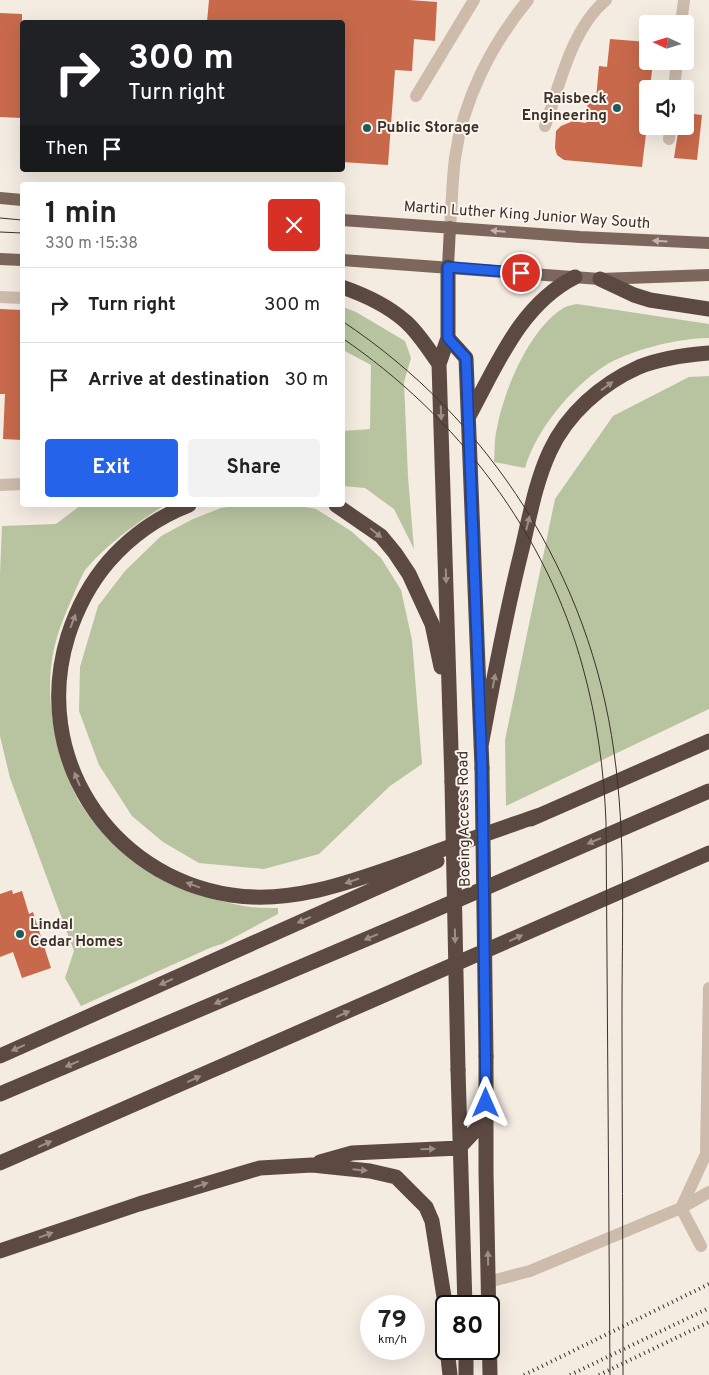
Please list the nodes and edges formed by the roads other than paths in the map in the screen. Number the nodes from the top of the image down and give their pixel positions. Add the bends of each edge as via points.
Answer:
1 (474, 0) edge
2 (528, 0) edge
3 (684, 0) edge
4 (597, 2) edge
5 (682, 15) edge
6 (416, 96) dead end
7 (546, 126) dead end
8 (0, 198) edge
9 (20, 200) edge
10 (345, 220) edge
11 (450, 227) junction
12 (709, 243) edge
13 (0, 259) edge
14 (20, 260) edge
15 (345, 260) edge
16 (448, 267) junction
17 (709, 275) edge
18 (575, 277) junction
19 (600, 279) junction
20 (345, 288) edge
21 (0, 297) edge
22 (20, 298) edge
23 (709, 309) edge
24 (448, 338) junction
25 (709, 353) edge
26 (439, 364) junction
27 (468, 418) junction
28 (20, 484) edge
29 (0, 485) edge
30 (185, 507) edge
31 (339, 507) edge
32 (450, 728) junction
33 (709, 741) edge
34 (481, 746) junction
35 (709, 791) edge
36 (540, 815) junction
37 (709, 853) edge
38 (709, 988) edge
39 (0, 1056) edge
40 (0, 1094) edge
41 (708, 1098) edge
42 (486, 1118) junction
43 (459, 1148) junction
44 (0, 1163) edge
45 (312, 1165) junction
46 (709, 1192) edge
47 (681, 1208) junction
48 (701, 1246) dead end
49 (0, 1251) edge
50 (488, 1282) junction
51 (444, 1295) edge
52 (465, 1295) edge
53 (488, 1295) edge
54 (466, 1360) edge
55 (490, 1360) edge
56 (466, 1375) edge
57 (490, 1375) edge

1 - 6 street
2 - 11 street via 505,29 486,63 463,120 455,158
3 - 5 street
4 - 7 street via 577,35
8 - 9 main road
10 - 11 main road, Martin Luther King Junior Way South
12 -> 11 main road, Martin Luther King Junior Way South via 580,238
11 - 16 main road, Boeing Access Road
13 - 14 main road
15 - 16 main road
16 - 18 main road
16 - 24 highway, Boeing Access Road
17 - 19 main road
18 - 19 main road
18 - 27 highway via 550,292 517,329
19 - 23 highway via 650,300
20 - 26 highway via 386,307 406,322
21 - 22 street
24 - 26 highway, Boeing Access Road
24 - 27 highway, Boeing Access Road via 466,358
34 -> 25 highway via 514,579 540,476 560,432 592,398 639,367 685,355
26 -> 32 highway, Boeing Access Road
27 - 34 highway, Boeing Access Road
28 - 29 street
36 -> 30 highway via 345,884 296,894 231,896 196,887 142,861 96,814 79,785 61,732 59,680 74,618 100,572 135,535
31 -> 32 highway via 380,536 395,553 417,591 432,624
32 -> 43 highway, Boeing Access Road, bridge
33 - 36 highway
34 - 42 highway, Boeing Access Road, bridge
35 -> 40 highway
36 -> 39 highway
44 -> 37 highway
38 - 41 street
41 - 47 street via 706,1154
42 - 43 highway
50 -> 42 highway, Boeing Access Road
45 -> 43 highway via 352,1153
43 - 52 highway, Boeing Access Road
49 -> 45 highway via 226,1177 260,1168
45 -> 51 highway via 370,1171 396,1178 426,1207 432,1221
46 - 47 street
47 - 48 street
47 - 50 street via 530,1271
50 - 53 highway, Boeing Access Road
54 - 56 highway
55 - 57 highway, Boeing Access Road

